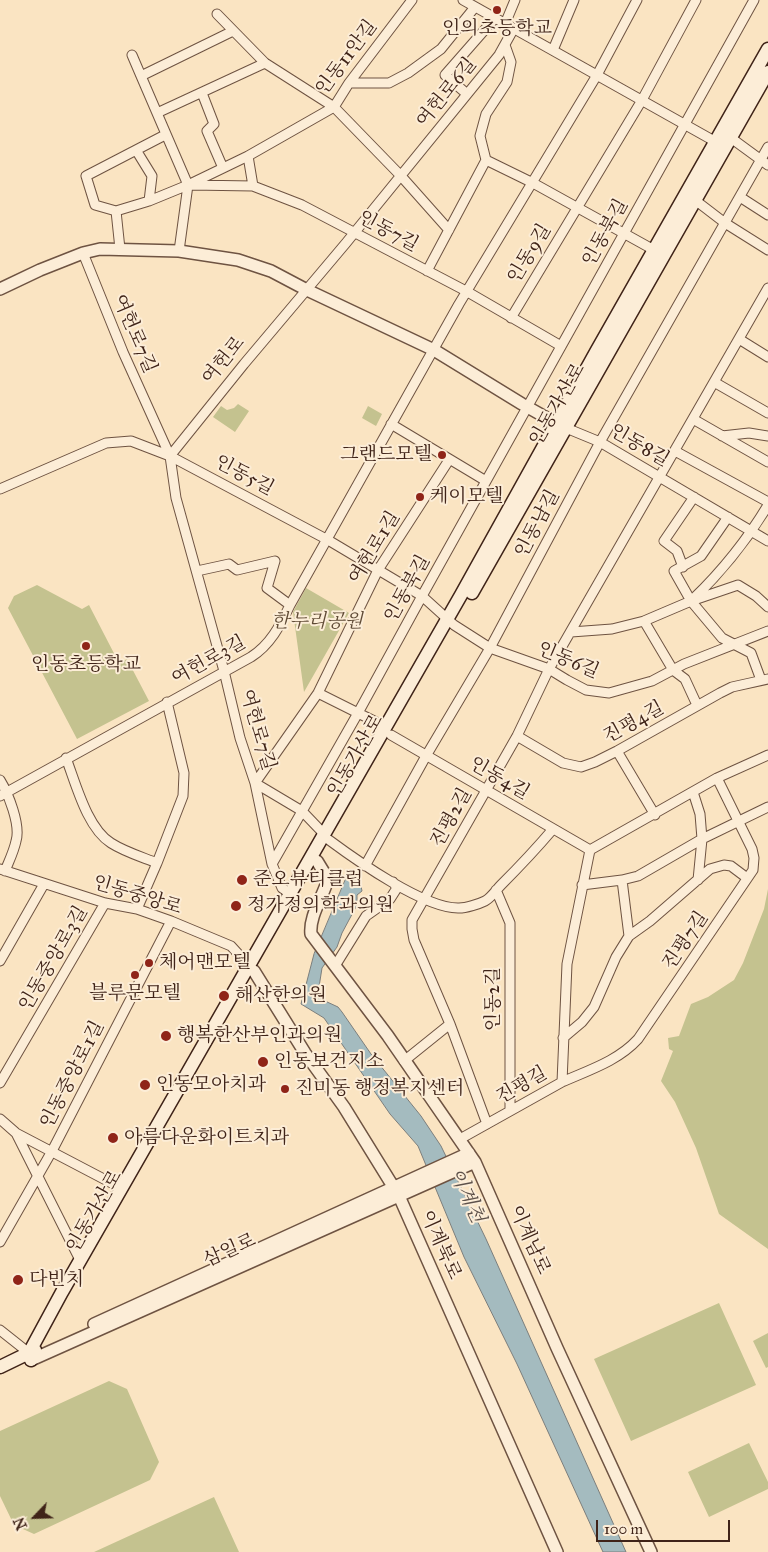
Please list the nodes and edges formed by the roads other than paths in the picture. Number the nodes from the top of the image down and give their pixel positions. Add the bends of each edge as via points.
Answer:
1 (412, 0) edge
2 (463, 0) edge
3 (515, 0) edge
4 (574, 0) edge
5 (637, 0) edge
6 (696, 0) edge
7 (754, 0) edge
8 (475, 7) junction
9 (217, 14) dead end
10 (495, 18) junction
11 (509, 26) junction
12 (233, 31) junction
13 (504, 45) junction
14 (768, 49) edge
15 (553, 50) junction
16 (132, 55) dead end
17 (265, 63) junction
18 (768, 72) edge
19 (597, 75) junction
20 (141, 76) junction
21 (349, 83) junction
22 (202, 93) junction
23 (467, 94) junction
24 (642, 100) junction
25 (334, 107) junction
26 (157, 113) junction
27 (685, 124) junction
28 (165, 135) junction
29 (731, 138) junction
30 (716, 142) junction
31 (768, 147) edge
32 (136, 150) junction
33 (248, 156) junction
34 (486, 160) junction
35 (765, 162) edge
36 (223, 168) junction
37 (401, 176) junction
38 (533, 183) junction
39 (188, 185) junction
40 (253, 186) junction
41 (740, 197) junction
42 (695, 200) junction
43 (149, 201) junction
44 (577, 208) junction
45 (116, 211) junction
46 (768, 215) edge
47 (725, 223) junction
48 (449, 230) junction
49 (354, 232) junction
50 (624, 233) junction
51 (120, 249) junction
52 (654, 250) junction
53 (768, 250) edge
54 (179, 251) junction
55 (83, 254) junction
56 (427, 271) junction
57 (768, 288) edge
58 (0, 289) edge
59 (307, 290) junction
60 (466, 291) junction
61 (511, 318) junction
62 (739, 339) junction
63 (561, 346) junction
64 (434, 350) junction
65 (768, 357) edge
66 (714, 382) junction
67 (528, 406) junction
68 (768, 413) edge
69 (693, 419) junction
70 (391, 424) junction
71 (561, 426) junction
72 (722, 436) junction
73 (768, 436) edge
74 (600, 442) junction
75 (675, 450) junction
76 (170, 456) junction
77 (449, 460) junction
78 (768, 462) edge
79 (660, 477) junction
80 (486, 481) junction
81 (0, 488) edge
82 (694, 497) junction
83 (768, 502) edge
84 (768, 505) edge
85 (728, 518) junction
86 (752, 531) junction
87 (328, 540) junction
88 (768, 541) edge
89 (678, 569) junction
90 (197, 570) junction
91 (378, 570) junction
92 (422, 596) junction
93 (691, 601) junction
94 (290, 605) junction
95 (768, 607) edge
96 (644, 621) junction
97 (451, 622) junction
98 (571, 632) junction
99 (768, 632) edge
100 (737, 645) junction
101 (490, 648) junction
102 (549, 669) junction
103 (673, 670) junction
104 (224, 671) junction
105 (765, 680) edge
106 (318, 693) junction
107 (168, 702) junction
108 (697, 705) junction
109 (358, 714) junction
110 (388, 731) junction
111 (517, 736) junction
112 (617, 751) junction
113 (768, 755) edge
114 (426, 756) junction
115 (66, 758) junction
116 (717, 778) junction
117 (0, 780) edge
118 (255, 783) junction
119 (486, 789) junction
120 (693, 792) junction
121 (4, 794) edge
122 (768, 806) edge
123 (302, 811) junction
124 (655, 814) junction
125 (738, 822) junction
126 (553, 829) junction
127 (327, 837) junction
128 (702, 838) junction
129 (590, 850) junction
130 (317, 861) junction
131 (157, 863) junction
132 (272, 864) junction
133 (365, 866) junction
134 (2, 870) edge
135 (747, 878) junction
136 (622, 880) junction
137 (698, 880) junction
138 (393, 882) junction
139 (44, 884) junction
140 (582, 885) junction
141 (496, 890) junction
142 (290, 894) junction
143 (426, 899) junction
144 (105, 903) junction
145 (137, 909) junction
146 (171, 921) junction
147 (629, 936) junction
148 (0, 961) edge
149 (335, 966) junction
150 (252, 969) junction
151 (450, 1024) junction
152 (563, 1038) junction
153 (404, 1061) junction
154 (562, 1082) junction
155 (0, 1083) edge
156 (510, 1110) junction
157 (0, 1119) edge
158 (487, 1124) junction
159 (16, 1132) junction
160 (460, 1139) junction
161 (52, 1151) junction
162 (472, 1158) junction
163 (37, 1176) junction
164 (121, 1188) junction
165 (396, 1192) junction
166 (0, 1242) edge
167 (80, 1260) junction
168 (0, 1330) edge
169 (33, 1354) junction
170 (0, 1367) edge
171 (0, 1375) edge
172 (557, 1552) edge
173 (651, 1552) edge

1 - 21 street, 인동11안길
2 - 8 street
3 - 11 street, 여헌로6길
4 - 15 street
5 - 19 street
6 - 24 street, 인동9길
7 - 27 street, 인동북길
8 - 10 street
8 - 21 street via 441,48 408,73 389,83
9 - 12 street
10 - 11 street
10 - 23 street via 445,75
11 - 13 street, 여헌로6길
11 - 15 street
12 - 17 street
12 - 20 street
13 - 23 street, 여헌로6길
13 - 34 street via 511,62 507,82 486,114 480,136
14 - 30 main road, 인동가산로
15 - 19 street
16 - 20 street
17 - 22 street
17 - 25 street
18 - 29 main road, 인동가산로
19 - 24 street
19 - 38 street
20 - 26 street
21 - 25 street, 인동11안길
22 - 26 street
22 - 36 street via 214,124 207,132
23 - 37 street, 여헌로6길
24 - 27 street
24 - 44 street, 인동9길
25 - 33 street, 인동11안길
25 - 37 street
26 - 28 street
27 - 30 street
27 - 50 street, 인동북길
28 - 32 street
28 - 39 street
29 - 35 street
29 - 42 main road, 인동가산로
30 - 52 main road, 인동가산로
31 - 35 street, 인동남길
32 - 43 street via 152,176
32 - 45 street via 86,176 95,205
33 - 36 street, 인동11안길
33 - 40 street
34 - 38 street
34 - 48 street
35 - 41 street, 인동남길
36 - 39 street, 인동11안길
37 - 48 street
37 - 49 street, 여헌로6길
38 - 44 street
38 - 60 street
39 - 40 street, 인동7길
39 - 43 street
39 - 54 street
40 - 49 street, 인동7길 via 302,205
41 - 46 street
41 - 47 street, 인동남길
42 - 47 street
42 - 71 main road, 인동가산로
43 - 45 street
44 - 50 street
44 - 61 street, 인동9길
45 - 51 street
47 - 53 street
47 - 74 street, 인동남길
48 - 56 street
49 - 56 street, 인동7길
49 - 59 street, 여헌로6길
50 - 52 street
50 - 63 street, 인동북길
51 - 54 street
51 - 55 street via 100,249
52 - 71 main road, 인동가산로
54 - 59 street via 238,260 271,271
55 - 58 street
55 - 76 street, 여헌로7길
56 - 60 street, 인동7길
57 - 62 street, 진평2길
59 - 64 street
59 - 76 street, 여헌로
60 - 61 street, 인동7길
60 - 64 street
61 - 63 street, 인동7길
62 - 65 street
62 - 66 street, 진평2길
63 - 67 street, 인동북길
64 - 67 street
64 - 70 street, 여헌로3길
66 - 68 street
66 - 69 street, 진평2길
67 - 71 street
67 - 80 street, 인동북길
69 - 72 street
69 - 75 street, 진평2길
70 - 77 street
70 - 87 street, 여헌로3길
71 - 74 street, 인동8길
71 - 97 main road, 인동가산로
72 - 73 street via 749,433
72 - 78 street
74 - 79 street, 인동8길
74 - 101 street, 인동남길
75 - 79 street, 진평2길
75 - 83 street
76 - 81 street, 인동5길 via 131,441 106,443
76 - 87 street, 인동5길
76 - 90 street, 여헌로7길 via 176,498
77 - 80 street
77 - 91 street, 여헌로1길
79 - 82 street, 인동8길
79 - 98 street, 진평2길
80 - 92 street, 인동북길
82 - 85 street, 인동8길
82 - 89 street via 664,541 677,551
84 - 86 street
85 - 86 street, 인동8길
85 - 89 street via 701,556
86 - 88 street, 인동8길
86 - 93 street via 716,577
87 - 91 street, 인동5길
87 - 94 street, 여헌로3길
89 - 93 street
90 - 94 street via 228,564 236,570 275,561 267,588
90 - 104 street, 여헌로7길
91 - 92 street, 인동5길
91 - 106 street, 여헌로1길
92 - 97 street, 인동5길
92 - 109 street, 인동북길
93 - 95 street via 738,585
93 - 96 street
93 - 100 street via 722,638
94 - 104 street, 여헌로3길 via 278,631 260,652
96 - 98 street via 612,629
96 - 103 street
97 - 101 street, 인동6길
97 - 110 main road, 인동가산로
98 - 102 street, 진평2길
99 - 100 street, 인동6길
100 - 103 street, 인동6길
100 - 105 street via 751,653
101 - 102 street, 인동6길
101 - 114 street, 인동남길
102 - 103 street, 인동6길 via 586,690 609,693 652,681
102 - 111 street, 진평2길
103 - 108 street via 686,679
104 - 107 street, 여헌로3길
104 - 118 street, 여헌로7길
105 - 108 street, 진평4길 via 732,687
106 - 109 street
106 - 118 street, 여헌로1길
107 - 115 street, 여헌로3길
107 - 131 street via 184,785 183,796
108 - 112 street, 진평4길
109 - 110 street, 인동4길
109 - 123 street, 인동북길
110 - 114 street, 인동4길
110 - 127 main road, 인동가산로
111 - 112 street, 진평4길 via 563,763 581,767
111 - 119 street, 진평2길
112 - 124 street
113 - 116 street
114 - 119 street, 인동4길
114 - 133 street, 인동남길
115 - 121 street, 여헌로3길
115 - 131 street via 100,835 121,849
116 - 120 street
116 - 125 street, 진평7길
117 - 121 street
118 - 123 street
118 - 132 street, 여헌로7길
119 - 126 street, 인동4길
119 - 143 street, 진평2길
120 - 124 street
120 - 128 street via 700,814
121 - 134 street via 15,820 17,839
122 - 125 street
123 - 127 street
123 - 132 street, 인동북길
124 - 129 street
125 - 128 street
125 - 135 street, 진평7길 via 754,858 753,870
126 - 129 street, 인동4길
126 - 141 street
127 - 130 main road, 인동가산로
127 - 133 street
127 - 142 main road, 인동가산로
128 - 136 street via 638,876
128 - 137 street
129 - 140 street, 진평길
130 - 149 street, 이계남로 via 328,879 310,925 311,934
130 - 150 main road, 인동가산로
131 - 145 street
132 - 142 street, 여헌로7길 via 282,888
133 - 138 street
134 - 139 street, 인동중앙로
135 - 137 street via 731,866 724,865 710,869
135 - 154 street, 진평7길 via 638,1039 610,1061
136 - 140 street
136 - 147 street
137 - 147 street
138 - 143 street
138 - 149 street via 397,888 390,899 366,916
139 - 144 street, 인동중앙로
139 - 148 street
140 - 152 street, 진평길 via 567,964
141 - 143 street via 485,901 460,908
141 - 156 street, 인동2길 via 510,923
142 - 150 main road, 인동가산로
143 - 151 street, 진평2길 via 412,920 414,940
144 - 145 street, 인동중앙로
144 - 155 street, 인동중앙로3길
145 - 146 street, 인동중앙로
146 - 150 street, 인동중앙로 via 231,946
146 - 161 street, 인동중앙로1길
147 - 152 street via 594,1007
149 - 153 street, 이계남로
150 - 164 main road, 인동가산로
150 - 165 street, 이계북로
150 - 169 main road, 인동가산로
151 - 153 street
151 - 158 street, 진평2길
152 - 154 street, 진평길
153 - 160 street, 이계남로
154 - 156 street, 진평길
156 - 158 street, 진평길
157 - 159 street, 인동가산로
158 - 160 street, 진평길
159 - 161 street, 인동가산로
159 - 163 street, 인동가산로
160 - 162 street, 이계남로
161 - 163 street, 인동중앙로1길
161 - 164 street, 인동가산로
162 - 165 street, 삼일로
162 - 173 street, 이계남로
163 - 166 street, 인동중앙로1길
163 - 167 street, 인동가산로
164 - 167 main road, 인동가산로
165 - 169 street, 삼일로
165 - 172 street, 이계북로
167 - 169 main road, 인동가산로
168 - 169 street
169 - 170 main road, 삼일로
169 - 171 main road, 삼일로

